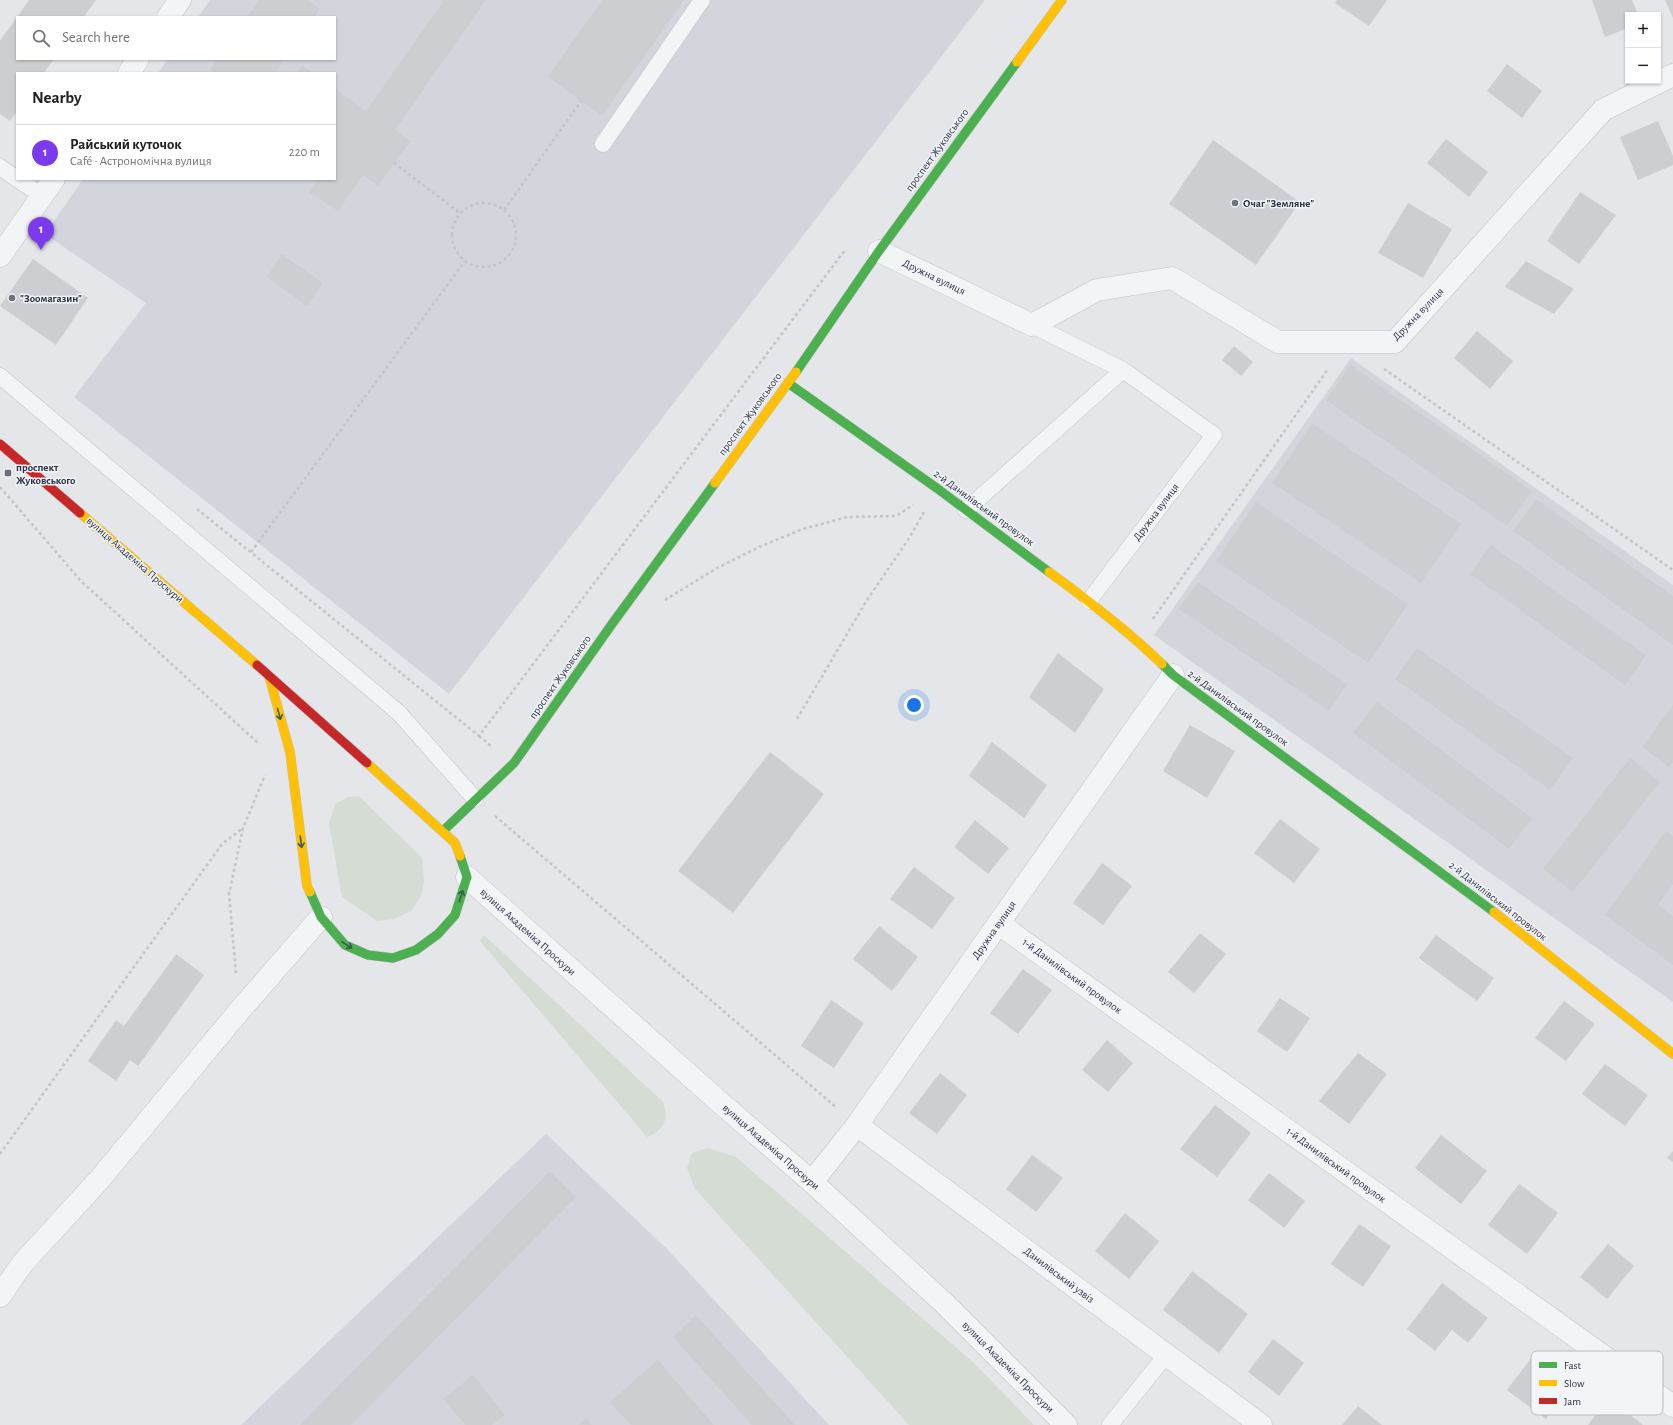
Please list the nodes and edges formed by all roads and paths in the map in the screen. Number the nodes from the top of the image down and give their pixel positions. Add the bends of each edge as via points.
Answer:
1 (180, 0) edge
2 (702, 0) edge
3 (1062, 0) edge
4 (169, 16) edge
5 (137, 60) edge
6 (130, 72) edge
7 (1673, 75) edge
8 (581, 101) dead end
9 (603, 144) dead end
10 (394, 163) dead end
11 (0, 166) edge
12 (16, 178) edge
13 (18, 180) edge
14 (53, 180) edge
15 (42, 196) junction
16 (504, 210) junction
17 (460, 213) junction
18 (846, 248) dead end
19 (879, 251) junction
20 (0, 256) edge
21 (465, 261) junction
22 (1032, 325) junction
23 (1347, 342) junction
24 (1382, 367) dead end
25 (1123, 370) junction
26 (0, 376) edge
27 (788, 383) junction
28 (0, 444) edge
29 (0, 487) edge
30 (938, 489) junction
31 (196, 508) dead end
32 (966, 510) junction
33 (251, 552) junction
34 (1673, 570) edge
35 (1089, 601) junction
36 (659, 604) dead end
37 (1137, 640) junction
38 (1173, 675) junction
39 (269, 676) junction
40 (797, 719) dead end
41 (262, 746) dead end
42 (267, 771) dead end
43 (475, 799) junction
44 (243, 828) junction
45 (443, 830) junction
46 (467, 877) junction
47 (321, 917) junction
48 (999, 924) junction
49 (240, 1010) junction
50 (1673, 1054) edge
51 (857, 1125) junction
52 (0, 1154) edge
53 (812, 1182) junction
54 (0, 1296) edge
55 (1596, 1351) edge
56 (1166, 1355) junction
57 (1663, 1399) edge
58 (1673, 1406) edge
59 (1066, 1425) edge
60 (1110, 1425) edge
61 (1261, 1425) edge

1 - 4 street
2 - 9 lane
3 - 19 street, проспект Жуковського
5 - 6 street
7 - 23 street, Дружна вулиця via 1603,110 1394,342
8 - 16 path
10 - 17 path
11 - 12 lane
13 - 15 lane
14 - 15 street
15 - 20 street
16 - 17 path via 490,203 479,203 469,206
16 - 21 path via 514,223 516,233 511,252 495,265 474,266
17 - 21 path via 454,222 453,243
18 - 33 path via 478,736
19 - 22 street, Дружна вулиця
19 - 27 street, проспект Жуковського
21 - 33 path
22 - 23 street, Дружна вулиця via 1097,290 1172,278 1278,342
22 - 25 lane, Дружна вулиця
23 - 37 path
24 - 34 path
25 - 32 lane
25 - 35 lane, Дружна вулиця via 1214,435
26 - 43 lane via 399,713
27 - 30 street, 2-й Данилівський провулок
27 - 43 street, проспект Жуковського via 514,763
28 - 39 street, вулиця Академіка Проскури
29 - 41 path via 81,581
30 - 32 street, 2-й Данилівський провулок
30 - 36 path via 896,516 847,517 803,529 759,547 717,568
30 - 40 path via 908,540 867,600
31 - 33 path
32 - 35 street, 2-й Данилівський провулок
35 - 37 street, 2-й Данилівський провулок
37 - 38 street, 2-й Данилівський провулок
38 - 48 street, Дружна вулиця
38 - 50 street, 2-й Данилівський провулок via 1478,900
39 - 45 street, вулиця Академіка Проскури
39 -> 47 street, вулиця Академіка Проскури via 290,752 307,886
42 - 44 path
43 - 45 street, проспект Жуковського
43 - 51 path
44 - 49 path via 229,894
44 - 52 path via 222,844
45 - 46 street, вулиця Академіка Проскури via 455,843
47 -> 46 street, вулиця Академіка Проскури via 345,945 368,955 393,958 416,950 438,934 455,915
46 - 53 street, вулиця Академіка Проскури
47 - 49 street
48 - 51 street, Дружна вулиця
48 - 55 street, 1-й Данилівський провулок
49 - 54 street via 99,1180 22,1264
51 - 53 street, Дружна вулиця
51 - 56 street, Данилівський узвіз
53 - 59 street, вулиця Академіка Проскури via 945,1304
56 - 60 lane
56 - 61 street, Данилівський узвіз
57 - 58 street, 1-й Данилівський провулок

